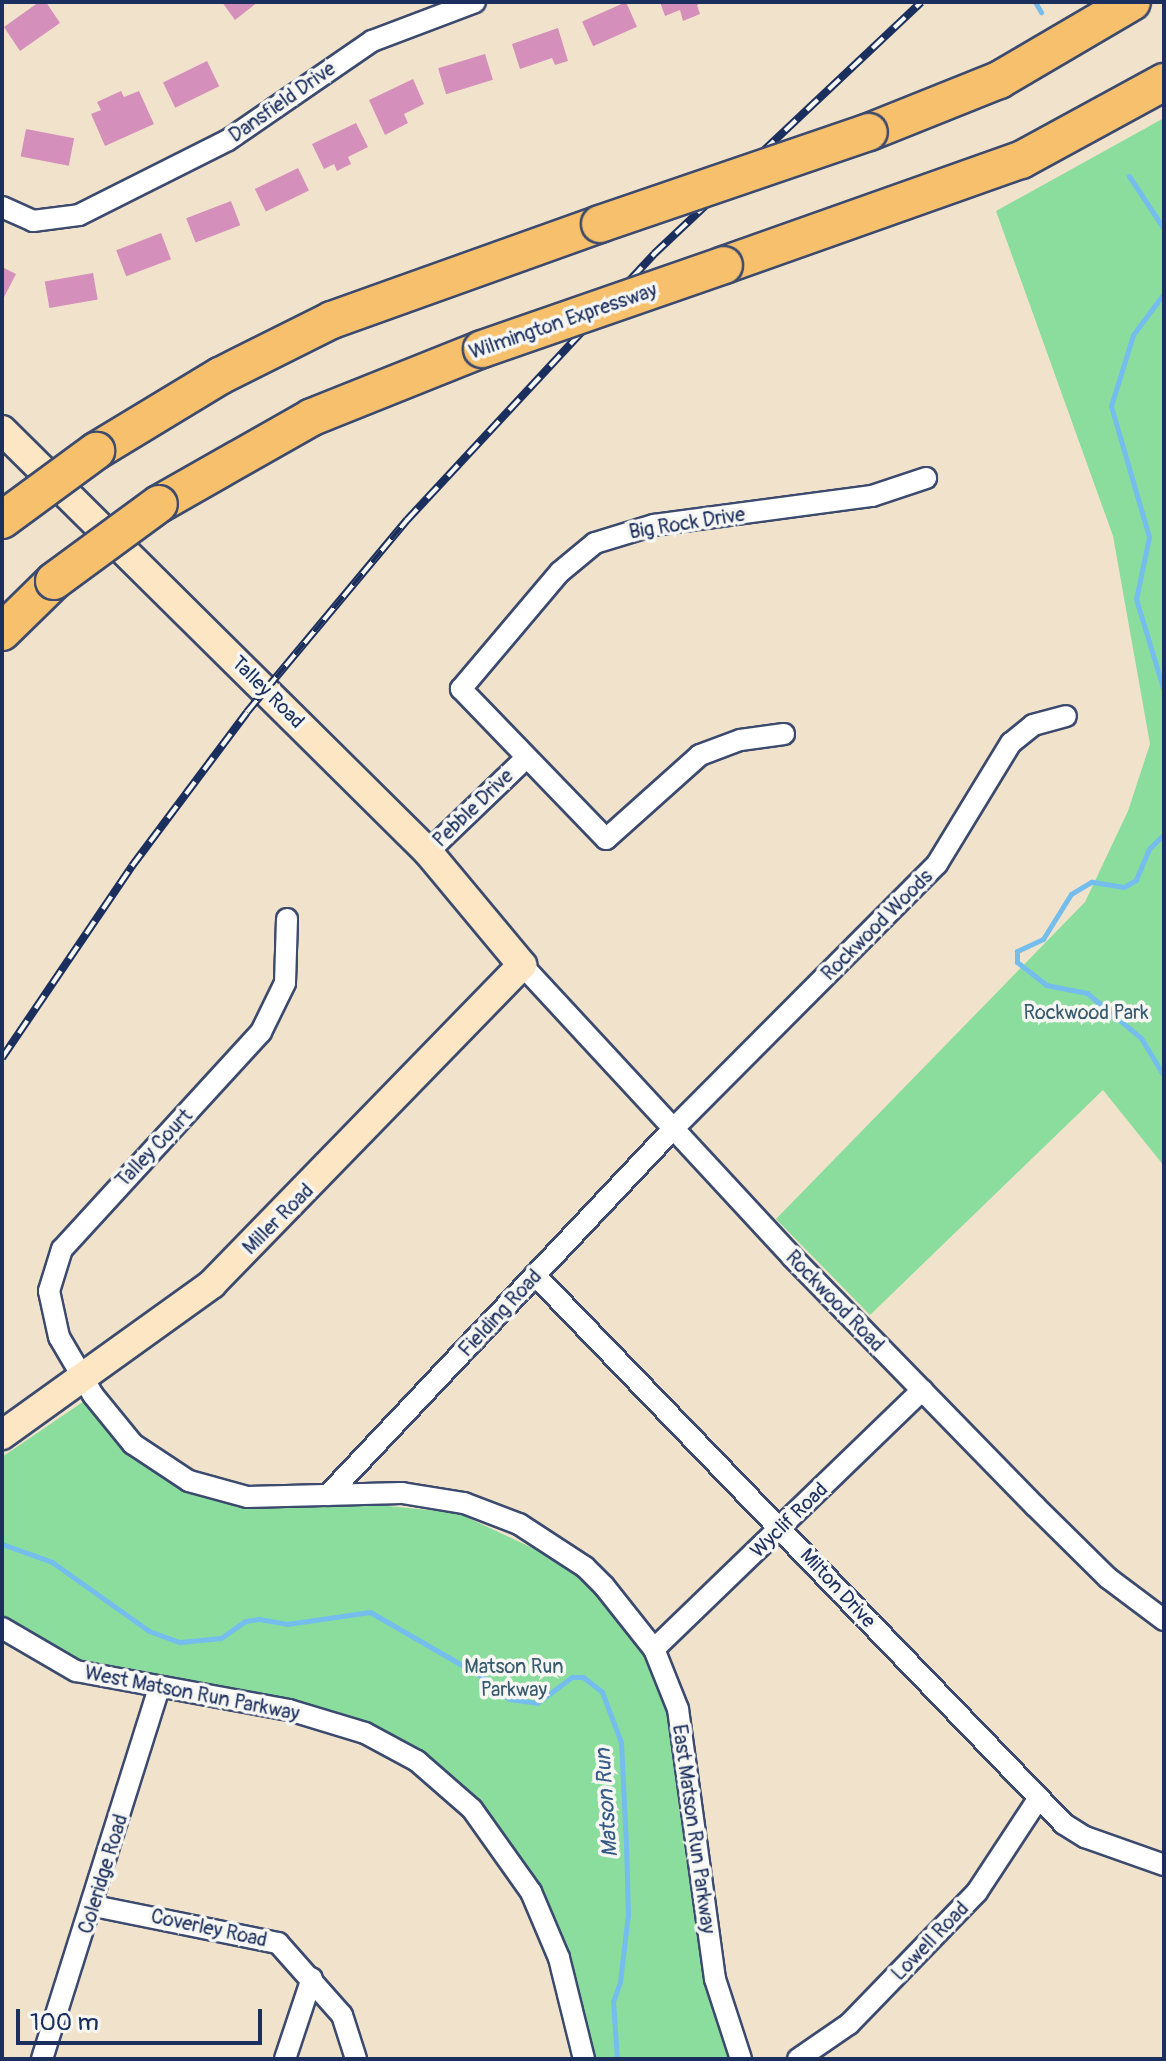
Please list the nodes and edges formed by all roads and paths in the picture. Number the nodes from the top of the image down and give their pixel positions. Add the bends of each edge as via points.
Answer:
1 (475, 2) edge
2 (1132, 2) edge
3 (1164, 82) edge
4 (2, 207) edge
5 (2, 430) edge
6 (926, 478) dead end
7 (2, 520) edge
8 (2, 632) edge
9 (1066, 716) dead end
10 (784, 734) dead end
11 (525, 759) junction
12 (428, 852) junction
13 (287, 919) dead end
14 (522, 965) junction
15 (672, 1130) junction
16 (535, 1275) junction
17 (83, 1379) junction
18 (922, 1390) junction
19 (2, 1435) edge
20 (328, 1495) junction
21 (781, 1528) junction
22 (1164, 1620) edge
23 (2, 1628) edge
24 (654, 1649) junction
25 (159, 1688) junction
26 (1038, 1799) junction
27 (1164, 1865) edge
28 (94, 1906) junction
29 (312, 1978) junction
30 (42, 2059) edge
31 (285, 2059) edge
32 (356, 2059) edge
33 (584, 2059) edge
34 (741, 2059) edge
35 (798, 2059) edge

1 - 4 street, Dansfield Drive via 372,41 228,140 79,215 33,221
2 - 7 highway, bridge via 999,80 869,132 332,320 220,376 96,451
3 - 8 highway, Wilmington Expressway, bridge via 1021,160 482,349 312,417 159,504 54,581
5 - 12 street, Talley Road
6 - 11 street, Big Rock Drive via 872,496 631,530 576,556 461,689
9 - 15 street, Rockwood Woods via 1033,725 1011,743 937,864
10 - 11 street, Pebble Drive via 740,740 700,755 606,839
11 - 12 street, Pebble Drive
12 - 14 street, Talley Road
13 - 17 street, Talley Court via 285,983 261,1032 86,1217 54,1263 49,1291 53,1322
14 - 15 street, Rockwood Road
14 - 17 street, Miller Road via 221,1275
15 - 16 street, Fielding Road
15 - 18 street, Rockwood Road
16 - 20 street, Fielding Road
16 - 21 street, Milton Drive
17 - 19 street, Miller Road
17 - 20 street, East Matson Run Parkway via 133,1444 179,1476 247,1497
18 - 21 street, Wyclif Road
18 - 22 street, Rockwood Road via 1108,1578
20 - 24 street, East Matson Run Parkway via 434,1495 496,1511 585,1567
21 - 24 street, Wyclif Road
21 - 26 street, Milton Drive
23 - 25 street, West Matson Run Parkway via 76,1671
24 - 34 street, East Matson Run Parkway via 678,1709 715,1979
25 - 28 street, Coleridge Road
25 - 33 street, West Matson Run Parkway via 289,1710 365,1733 443,1781 492,1832 531,1892 559,1958
26 - 27 street, Milton Drive via 1085,1837
26 - 35 street, Lowell Road via 977,1892 849,2024
28 - 29 street, Coverley Road via 278,1943
28 - 30 street, Coleridge Road
29 - 31 street
29 - 32 street, Coverley Road via 342,2015

